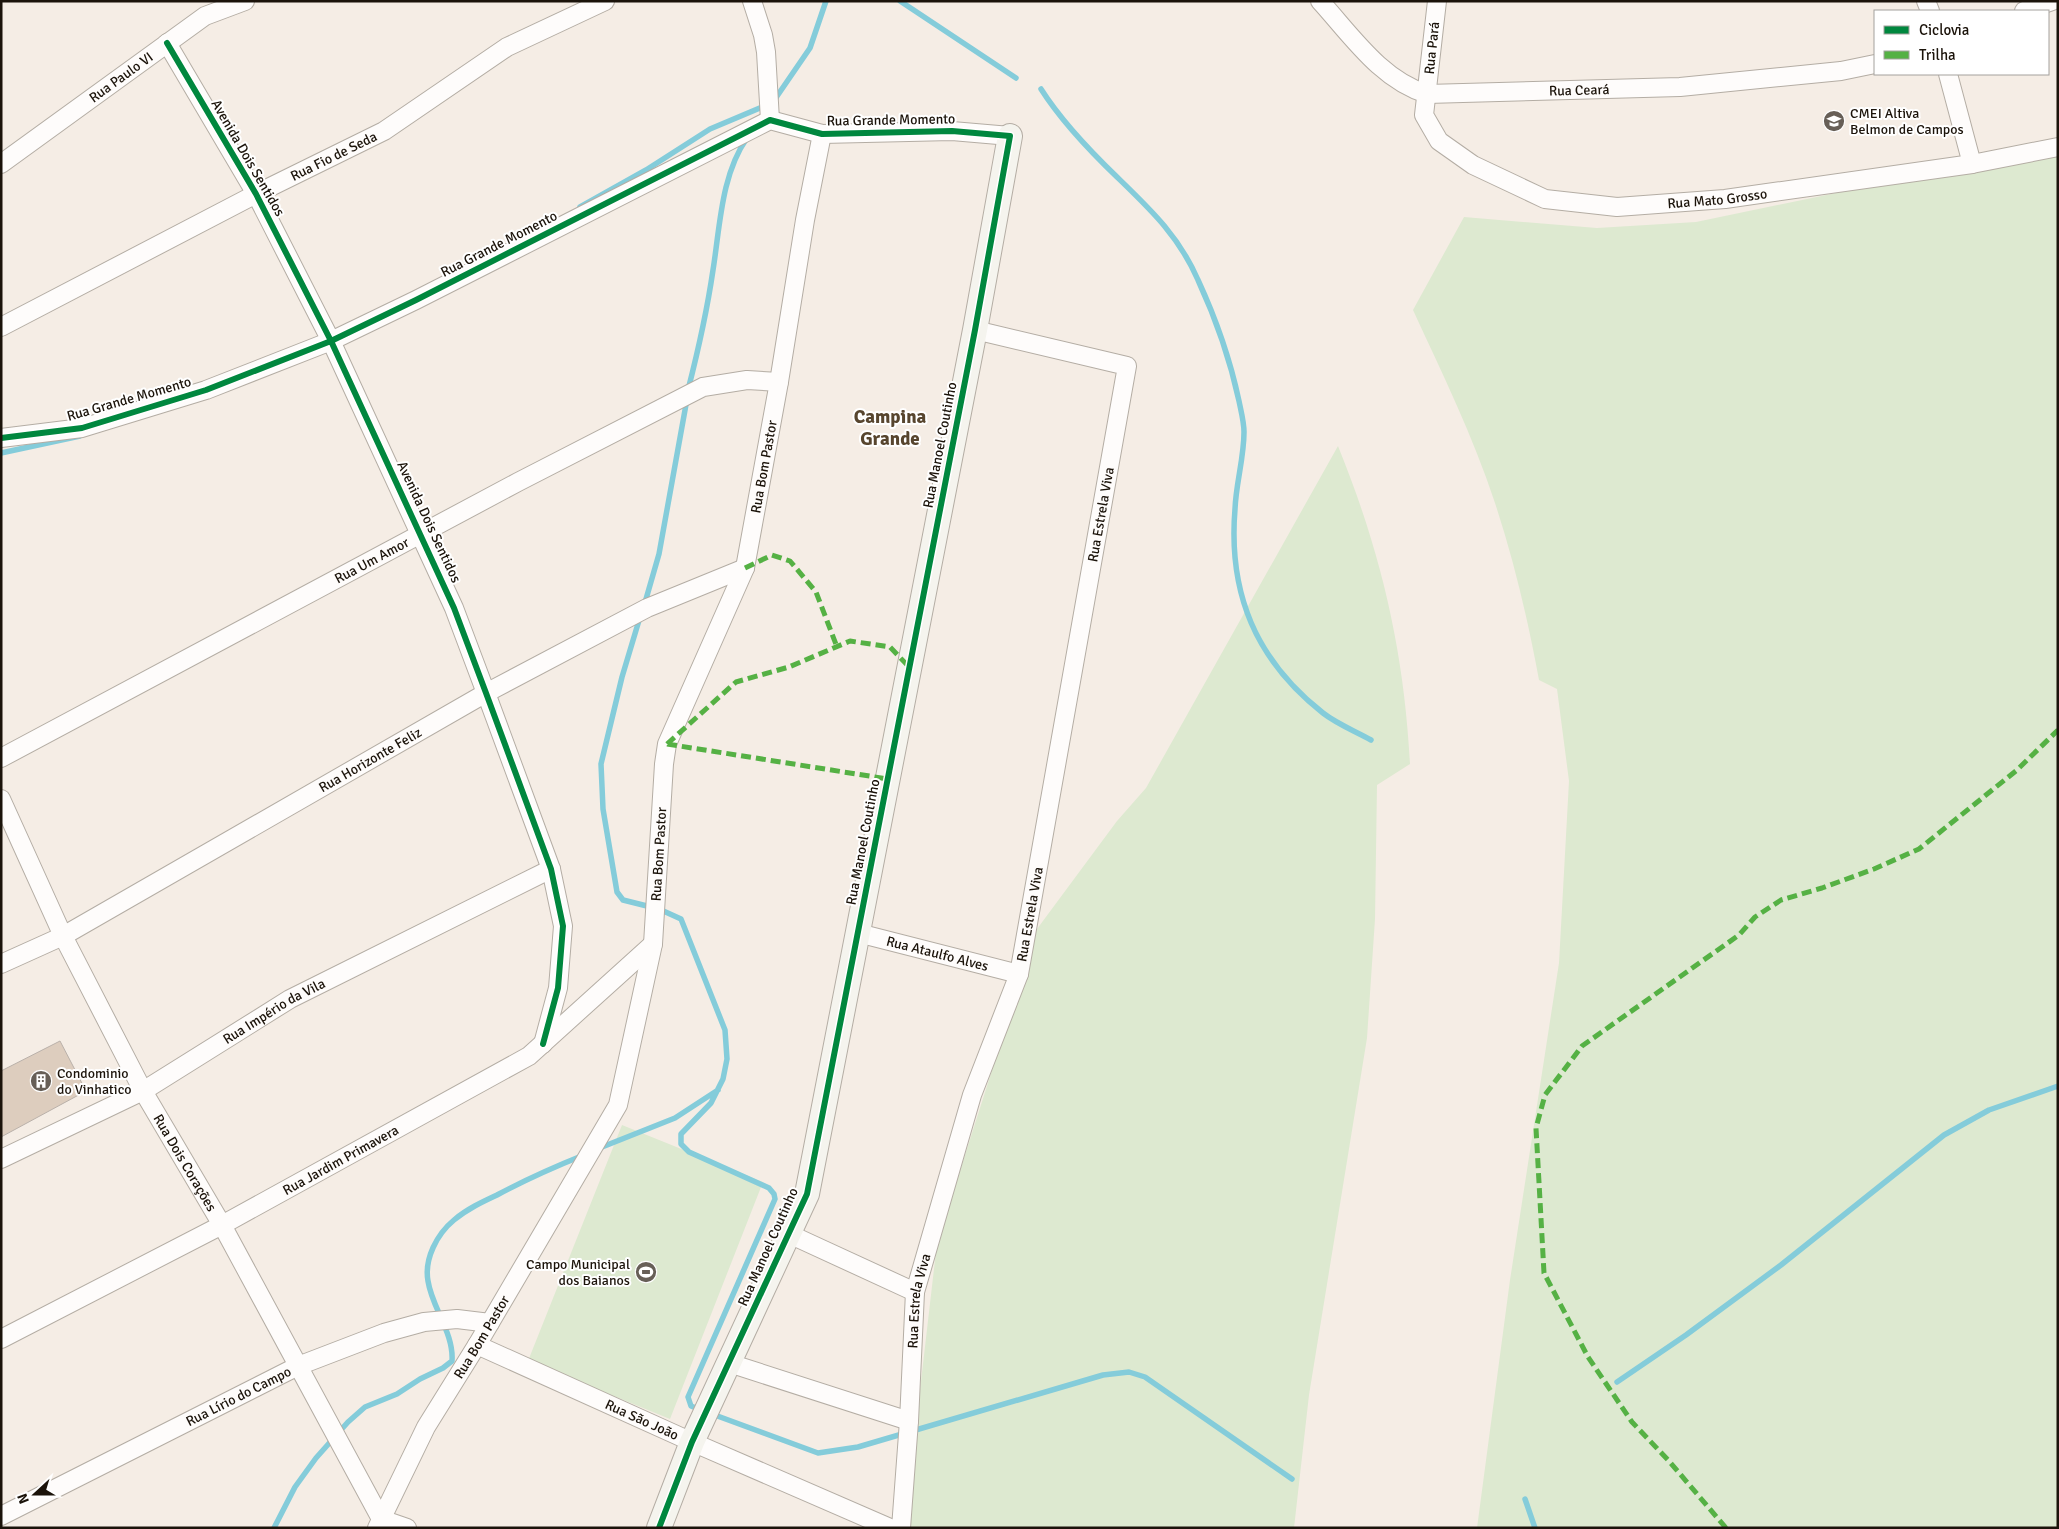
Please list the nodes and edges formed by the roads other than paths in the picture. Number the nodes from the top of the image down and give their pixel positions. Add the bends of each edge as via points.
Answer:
1 (245, 1) edge
2 (605, 1) edge
3 (752, 1) edge
4 (1320, 1) edge
5 (1437, 1) edge
6 (2052, 1) edge
7 (578, 7) edge
8 (2027, 10) edge
9 (167, 43) junction
10 (1874, 64) edge
11 (1948, 75) edge
12 (1426, 94) junction
13 (770, 120) junction
14 (822, 134) junction
15 (1010, 136) joint
16 (2058, 147) edge
17 (1, 164) edge
18 (1972, 164) junction
19 (256, 194) junction
20 (1, 327) edge
21 (975, 330) junction
22 (331, 341) junction
23 (779, 382) junction
24 (1, 438) edge
25 (421, 535) junction
26 (745, 568) junction
27 (486, 693) junction
28 (1, 758) edge
29 (1, 798) edge
30 (551, 869) junction
31 (858, 933) junction
32 (63, 936) junction
33 (653, 944) junction
34 (1, 964) edge
35 (1019, 974) junction
36 (543, 1044) junction
37 (143, 1091) junction
38 (1, 1159) edge
39 (222, 1225) junction
40 (789, 1234) junction
41 (916, 1292) junction
42 (490, 1323) junction
43 (1, 1339) edge
44 (477, 1345) junction
45 (729, 1363) junction
46 (298, 1366) junction
47 (909, 1421) junction
48 (692, 1442) junction
49 (1, 1516) edge
50 (379, 1523) edge
51 (407, 1528) edge
52 (659, 1528) edge
53 (890, 1528) edge
54 (901, 1528) edge

1 - 9 street, Rua Paulo VI via 205,16
2 - 7 street, Rua Fio de Seda
3 - 13 street via 766,52
4 - 12 street, Rua Ceará via 1376,63 1397,81
5 - 12 street, Rua Pará
6 - 8 street
7 - 19 street, Rua Fio de Seda via 507,47 384,131
9 - 17 street, Rua Paulo VI
9 - 19 street, Avenida Dois Sentidos
10 - 12 street, Rua Ceará via 1841,71 1680,87
11 - 18 street
12 - 18 street, Rua Mato Grosso via 1424,115 1439,141 1473,165 1545,199 1617,207 1725,199
13 - 14 street, Rua Grande Momento
13 - 22 street, Rua Grande Momento
14 - 15 street, Rua Grande Momento via 952,130
14 - 23 street, Rua Bom Pastor
15 - 21 street, Rua Manoel Coutinho
16 - 18 street, Rua Mato Grosso
19 - 20 street, Rua Fio de Seda
19 - 22 street, Avenida Dois Sentidos
21 - 31 street, Rua Manoel Coutinho
21 - 35 street, Rua Estrela Viva via 1127,366
22 - 24 street, Rua Grande Momento via 206,390 82,428
22 - 25 street, Avenida Dois Sentidos
23 - 25 street, Rua Um Amor via 747,380 704,387
23 - 26 street, Rua Bom Pastor
25 - 27 street, Avenida Dois Sentidos via 454,608
25 - 28 street, Rua Um Amor
26 - 27 street, Rua Horizonte Feliz via 647,608
26 - 33 street, Rua Bom Pastor via 667,744
27 - 30 street, Avenida Dois Sentidos
27 - 32 street, Rua Horizonte Feliz
29 - 32 street, Rua Dois Corações
30 - 36 street, Avenida Dois Sentidos via 563,926 558,988
30 - 37 street, Rua Império da Vila via 290,999
31 - 35 street, Rua Ataulfo Alves
31 - 40 street, Rua Manoel Coutinho via 807,1194
32 - 34 street, Rua Horizonte Feliz
32 - 37 street, Rua Dois Corações
33 - 36 street, Rua Jardim Primavera
33 - 42 street, Rua Bom Pastor via 618,1105
35 - 41 street, Rua Estrela Viva via 972,1095
36 - 39 street, Rua Jardim Primavera via 529,1056
37 - 38 street, Rua Império da Vila
37 - 39 street, Rua Dois Corações
39 - 43 street, Rua Jardim Primavera
39 - 46 street, Rua Dois Corações
40 - 41 street, Rua Manoel Coutinho
40 - 45 street, Rua Manoel Coutinho
41 - 47 street, Rua Estrela Viva
42 - 44 street, Rua Bom Pastor
42 - 46 street, Rua Lírio do Campo via 458,1319 424,1322 384,1333
44 - 48 street, Rua São João
44 - 50 street, Rua Bom Pastor via 426,1427
45 - 47 street
45 - 48 street, Rua Manoel Coutinho
46 - 49 street, Rua Lírio do Campo
46 - 50 street, Rua Dois Corações
47 - 54 street, Rua Estrela Viva
48 - 52 street, Rua Manoel Coutinho
48 - 53 street, Rua São João
50 - 51 street

